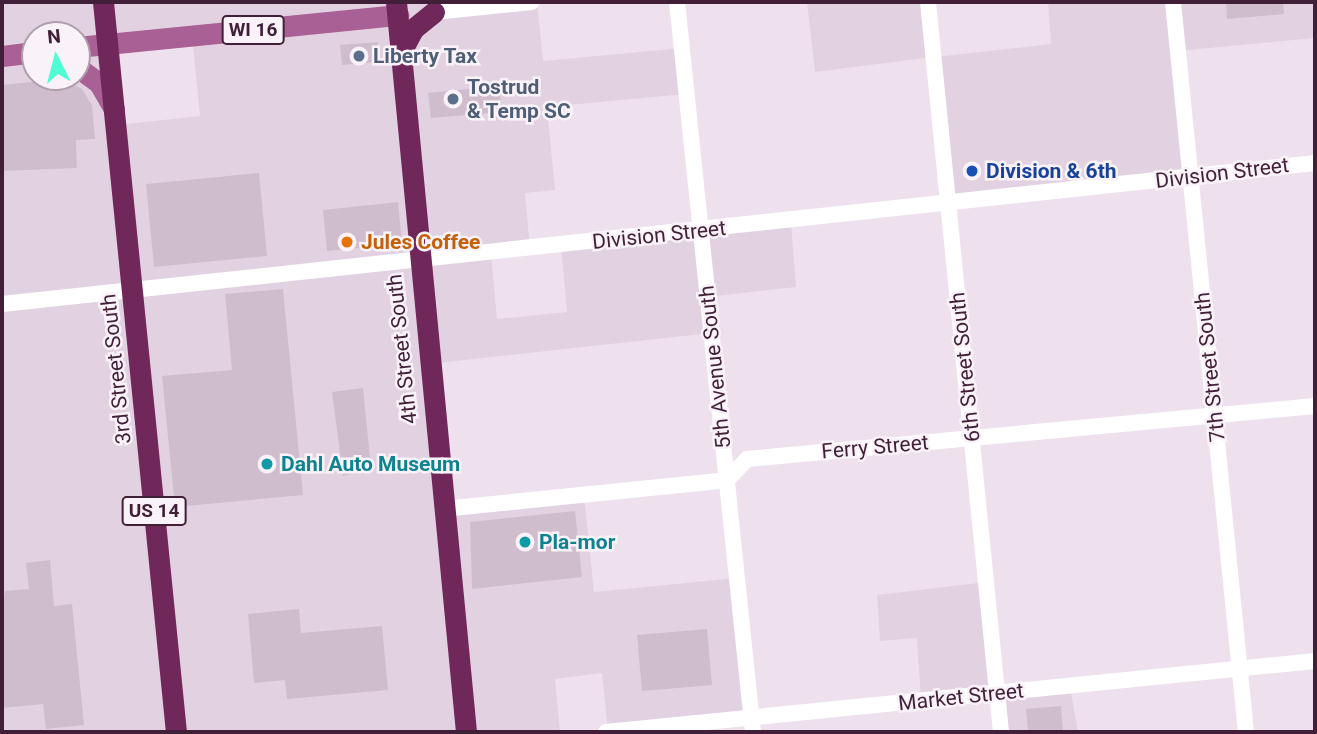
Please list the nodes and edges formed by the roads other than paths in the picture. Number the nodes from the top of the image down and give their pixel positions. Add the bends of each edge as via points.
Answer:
1 (103, 2) edge
2 (531, 2) edge
3 (677, 2) edge
4 (928, 2) edge
5 (1173, 2) edge
6 (397, 8) edge
7 (434, 12) joint
8 (108, 44) junction
9 (91, 46) edge
10 (401, 52) junction
11 (2, 56) edge
12 (21, 57) edge
13 (21, 61) edge
14 (2, 67) edge
15 (91, 77) edge
16 (115, 111) junction
17 (1315, 163) edge
18 (1191, 176) junction
19 (948, 205) junction
20 (700, 231) junction
21 (418, 261) junction
22 (133, 290) junction
23 (2, 304) edge
24 (1315, 406) edge
25 (1214, 413) junction
26 (972, 438) junction
27 (727, 480) junction
28 (443, 509) junction
29 (1315, 661) edge
30 (1240, 668) junction
31 (998, 693) junction
32 (752, 725) edge
33 (176, 732) edge
34 (466, 732) edge
35 (606, 732) edge
36 (1002, 732) edge
37 (1246, 732) edge

1 - 8 highway, 3rd Street South
2 - 7 street
3 - 20 street, 5th Avenue South
4 - 19 street, 6th Street South
5 - 18 street, 7th Street South
6 - 8 main road, WI 16
6 - 10 highway, 4th Street South
7 - 10 highway via 413,29
8 - 9 main road
8 - 16 highway, 3rd Street South / US 14
10 - 21 highway, 4th Street South
11 - 12 main road
13 - 14 main road
15 - 16 main road
16 - 22 highway, 3rd Street South / US 14
17 - 18 street, Division Street
18 - 19 street, Division Street
18 - 25 street, 7th Street South
19 - 20 street, Division Street
19 - 26 street, 6th Street South
20 - 21 street, Division Street
20 - 27 street, 5th Avenue South
21 - 22 street, Division Street
21 - 28 highway, 4th Street South
22 - 23 street, Division Street
22 - 33 highway, 3rd Street South / US 14
24 - 25 street, Ferry Street
25 - 26 street, Ferry Street
25 - 30 street, 7th Street South
26 - 27 street, Ferry Street via 747,459
26 - 31 street, 6th Street South
27 - 28 street
27 - 32 street, 5th Avenue South
28 - 34 highway, 4th Street South
29 - 30 street, Market Street
30 - 31 street, Market Street
30 - 37 street, 7th Street South
31 - 32 street, Market Street
31 - 36 street, 6th Street South
32 - 35 street, Market Street

